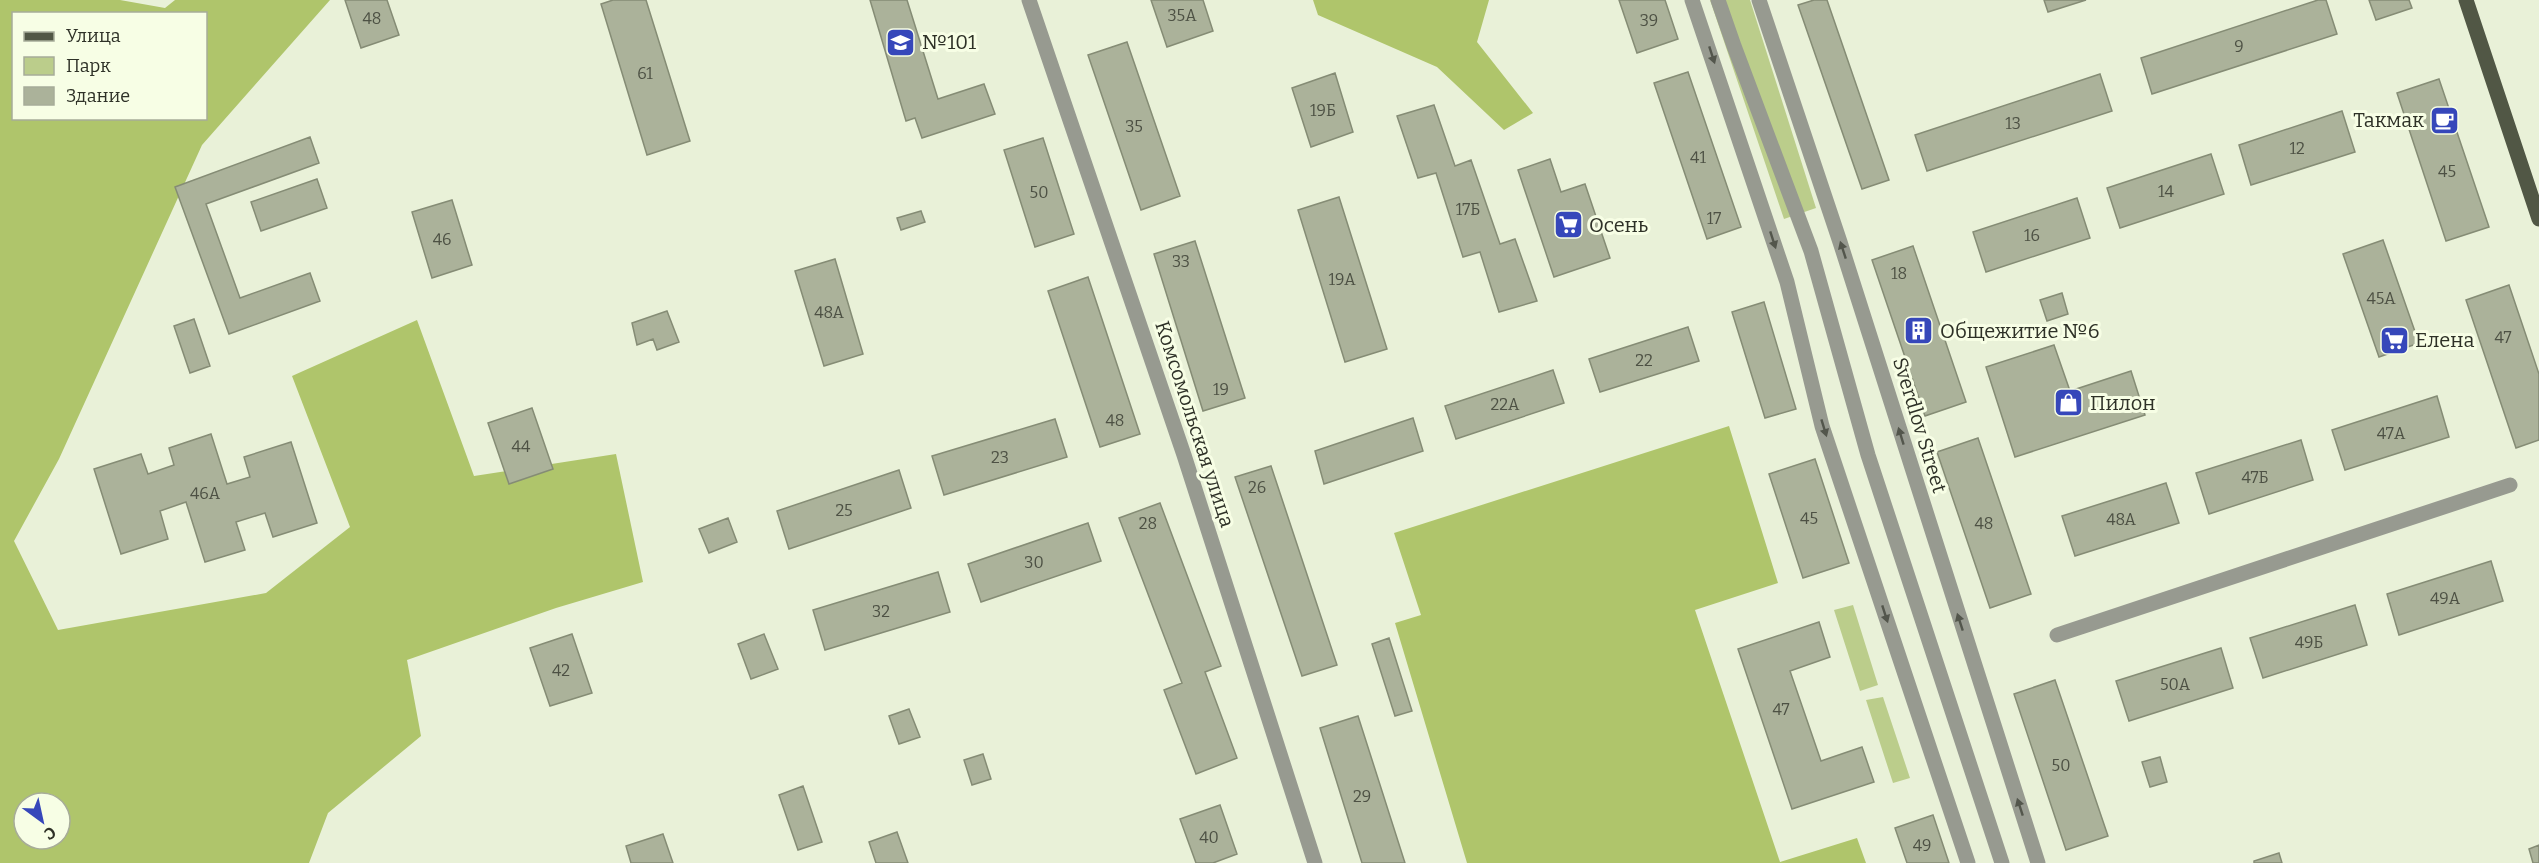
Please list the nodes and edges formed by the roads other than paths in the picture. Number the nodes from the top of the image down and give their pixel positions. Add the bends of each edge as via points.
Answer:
1 (1029, 0) edge
2 (1692, 0) edge
3 (1718, 0) edge
4 (1759, 0) edge
5 (2466, 0) edge
6 (2539, 219) edge
7 (2510, 485) dead end
8 (2057, 636) dead end
9 (1315, 863) edge
10 (1968, 863) edge
11 (2002, 863) edge
12 (2038, 863) edge

1 - 9 street, Комсомольская улица via 1187,466
2 -> 10 street via 1787,282 1822,426
3 - 11 street via 1818,273 1868,455
12 -> 4 street, Sverdlov Street via 1844,252
5 - 6 main road
7 - 8 street

